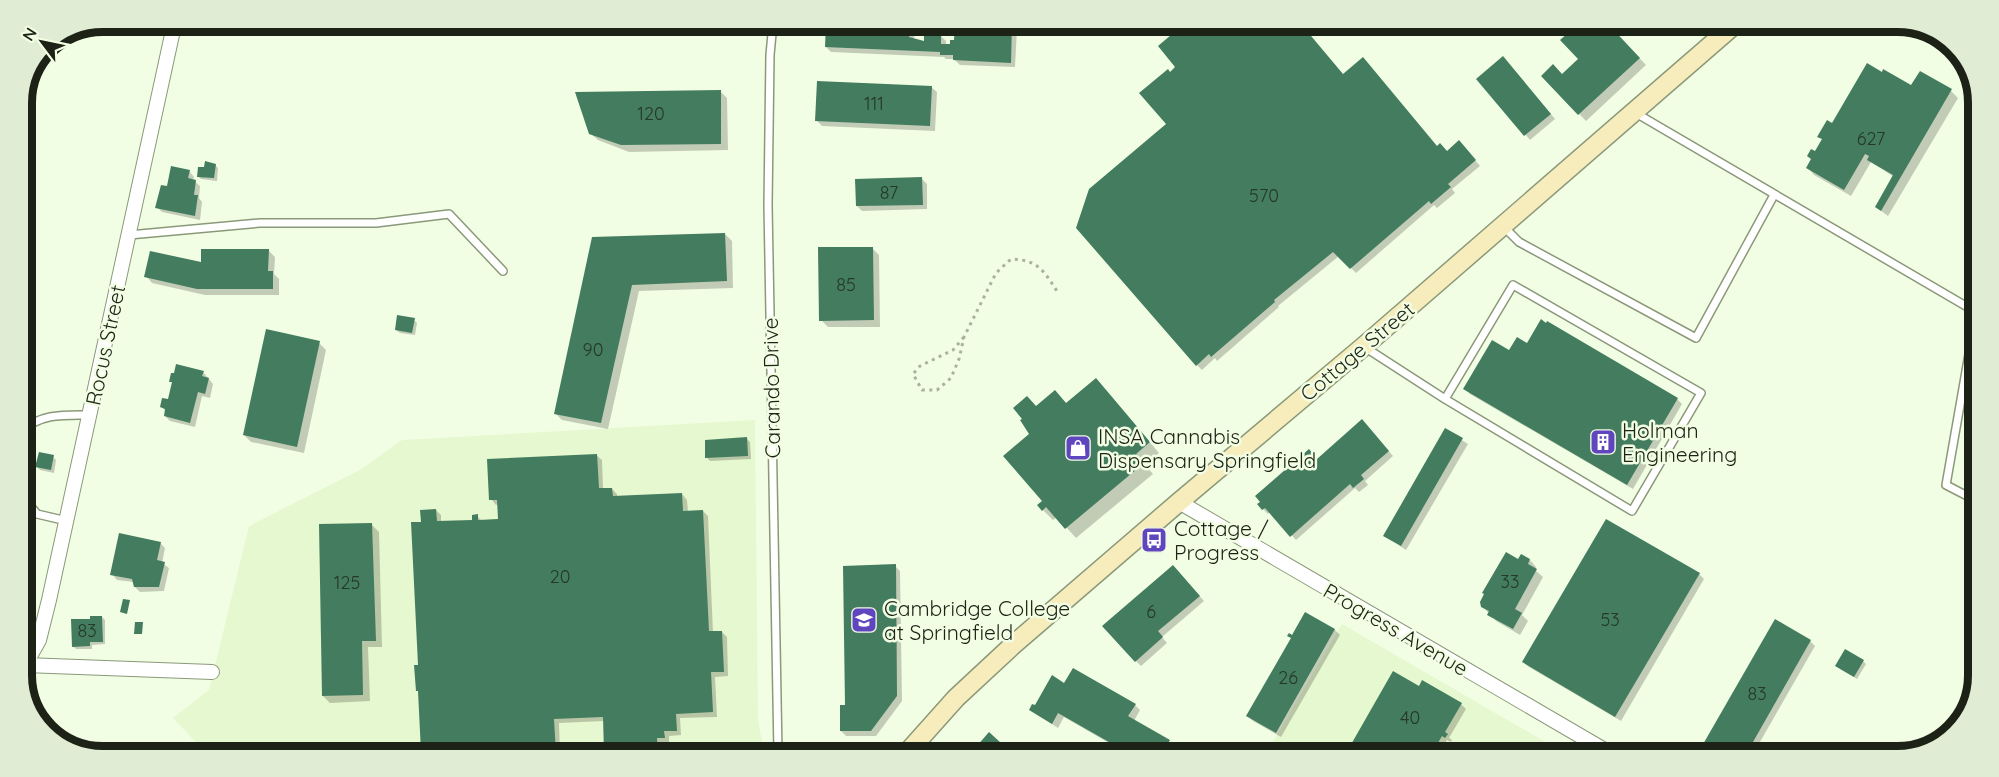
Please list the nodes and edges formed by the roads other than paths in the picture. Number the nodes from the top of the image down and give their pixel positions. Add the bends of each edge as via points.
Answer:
1 (173, 31) edge
2 (772, 31) edge
3 (1727, 31) edge
4 (1634, 111) junction
5 (1774, 195) junction
6 (1503, 226) junction
7 (129, 235) junction
8 (503, 271) dead end
9 (1967, 308) edge
10 (1364, 347) junction
11 (1967, 362) edge
12 (1445, 399) junction
13 (90, 415) junction
14 (32, 424) edge
15 (1968, 496) edge
16 (1179, 502) junction
17 (32, 507) edge
18 (67, 521) junction
19 (32, 651) edge
20 (32, 666) edge
21 (212, 672) dead end
22 (778, 746) edge
23 (913, 746) edge
24 (1598, 746) edge

1 - 7 street, Rocus Street
2 - 22 lane, Carando Drive via 767,184
3 - 4 main road, Cottage Street
4 - 5 lane
4 - 6 main road, Cottage Street
5 - 6 lane via 1696,338 1519,242
5 - 9 lane
6 - 10 main road, Cottage Street
7 - 8 lane via 260,223 376,223 449,214
7 - 13 street, Rocus Street
10 - 12 lane
10 - 16 main road, Cottage Street
11 - 15 lane via 1946,485
12 - 12 lane via 1632,511 1701,393 1513,285
13 - 14 lane via 50,416
13 - 18 street, Rocus Street
16 - 23 main road, Cottage Street via 1013,645 956,698
16 - 24 street, Progress Avenue
17 - 18 lane via 37,514
18 - 19 street, Rocus Street via 39,640
20 - 21 street

